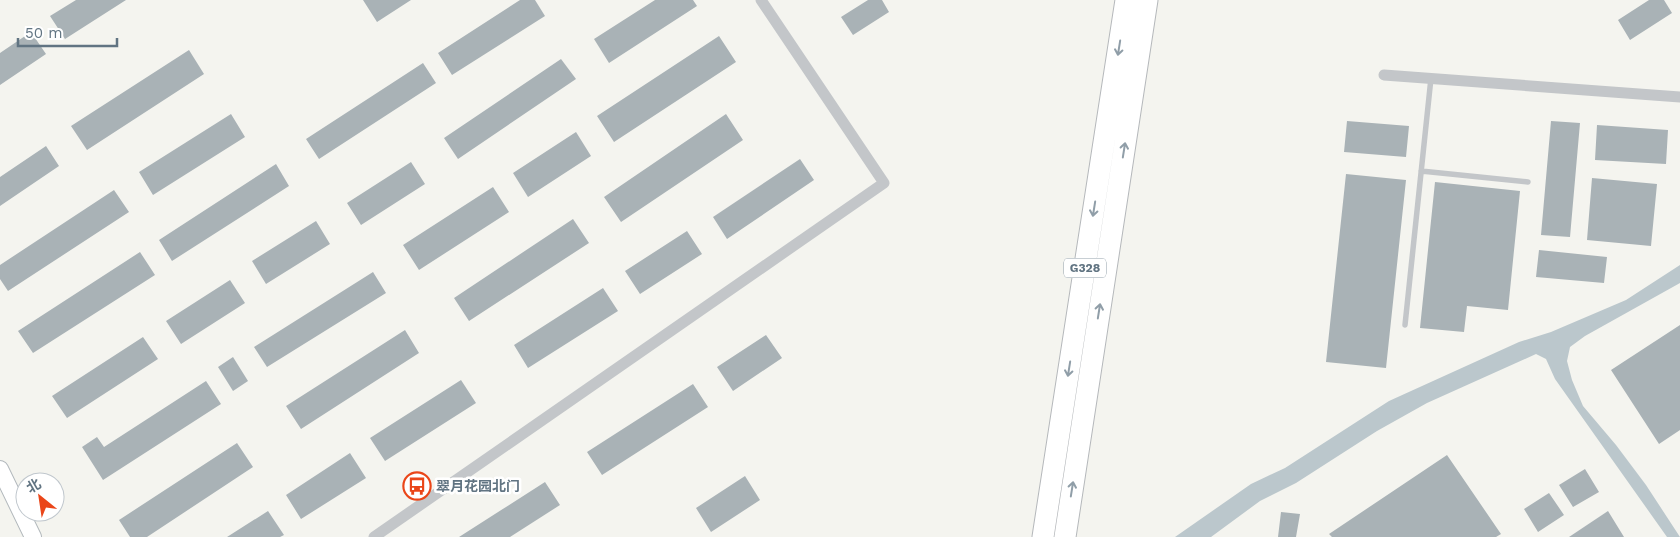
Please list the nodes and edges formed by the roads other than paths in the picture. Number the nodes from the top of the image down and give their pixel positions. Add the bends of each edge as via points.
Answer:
1 (761, 0) edge
2 (1126, 0) edge
3 (1147, 0) edge
4 (1384, 75) dead end
5 (1431, 78) junction
6 (1680, 97) edge
7 (1421, 171) junction
8 (1528, 182) dead end
9 (1405, 325) dead end
10 (0, 469) edge
11 (33, 537) edge
12 (374, 537) edge
13 (1043, 537) edge
14 (1065, 537) edge

1 - 12 street via 884,182
2 -> 13 highway, G328
14 -> 3 highway, G328
4 - 5 street
5 - 6 street
5 - 7 lane
7 - 8 lane
7 - 9 lane
10 - 11 street

